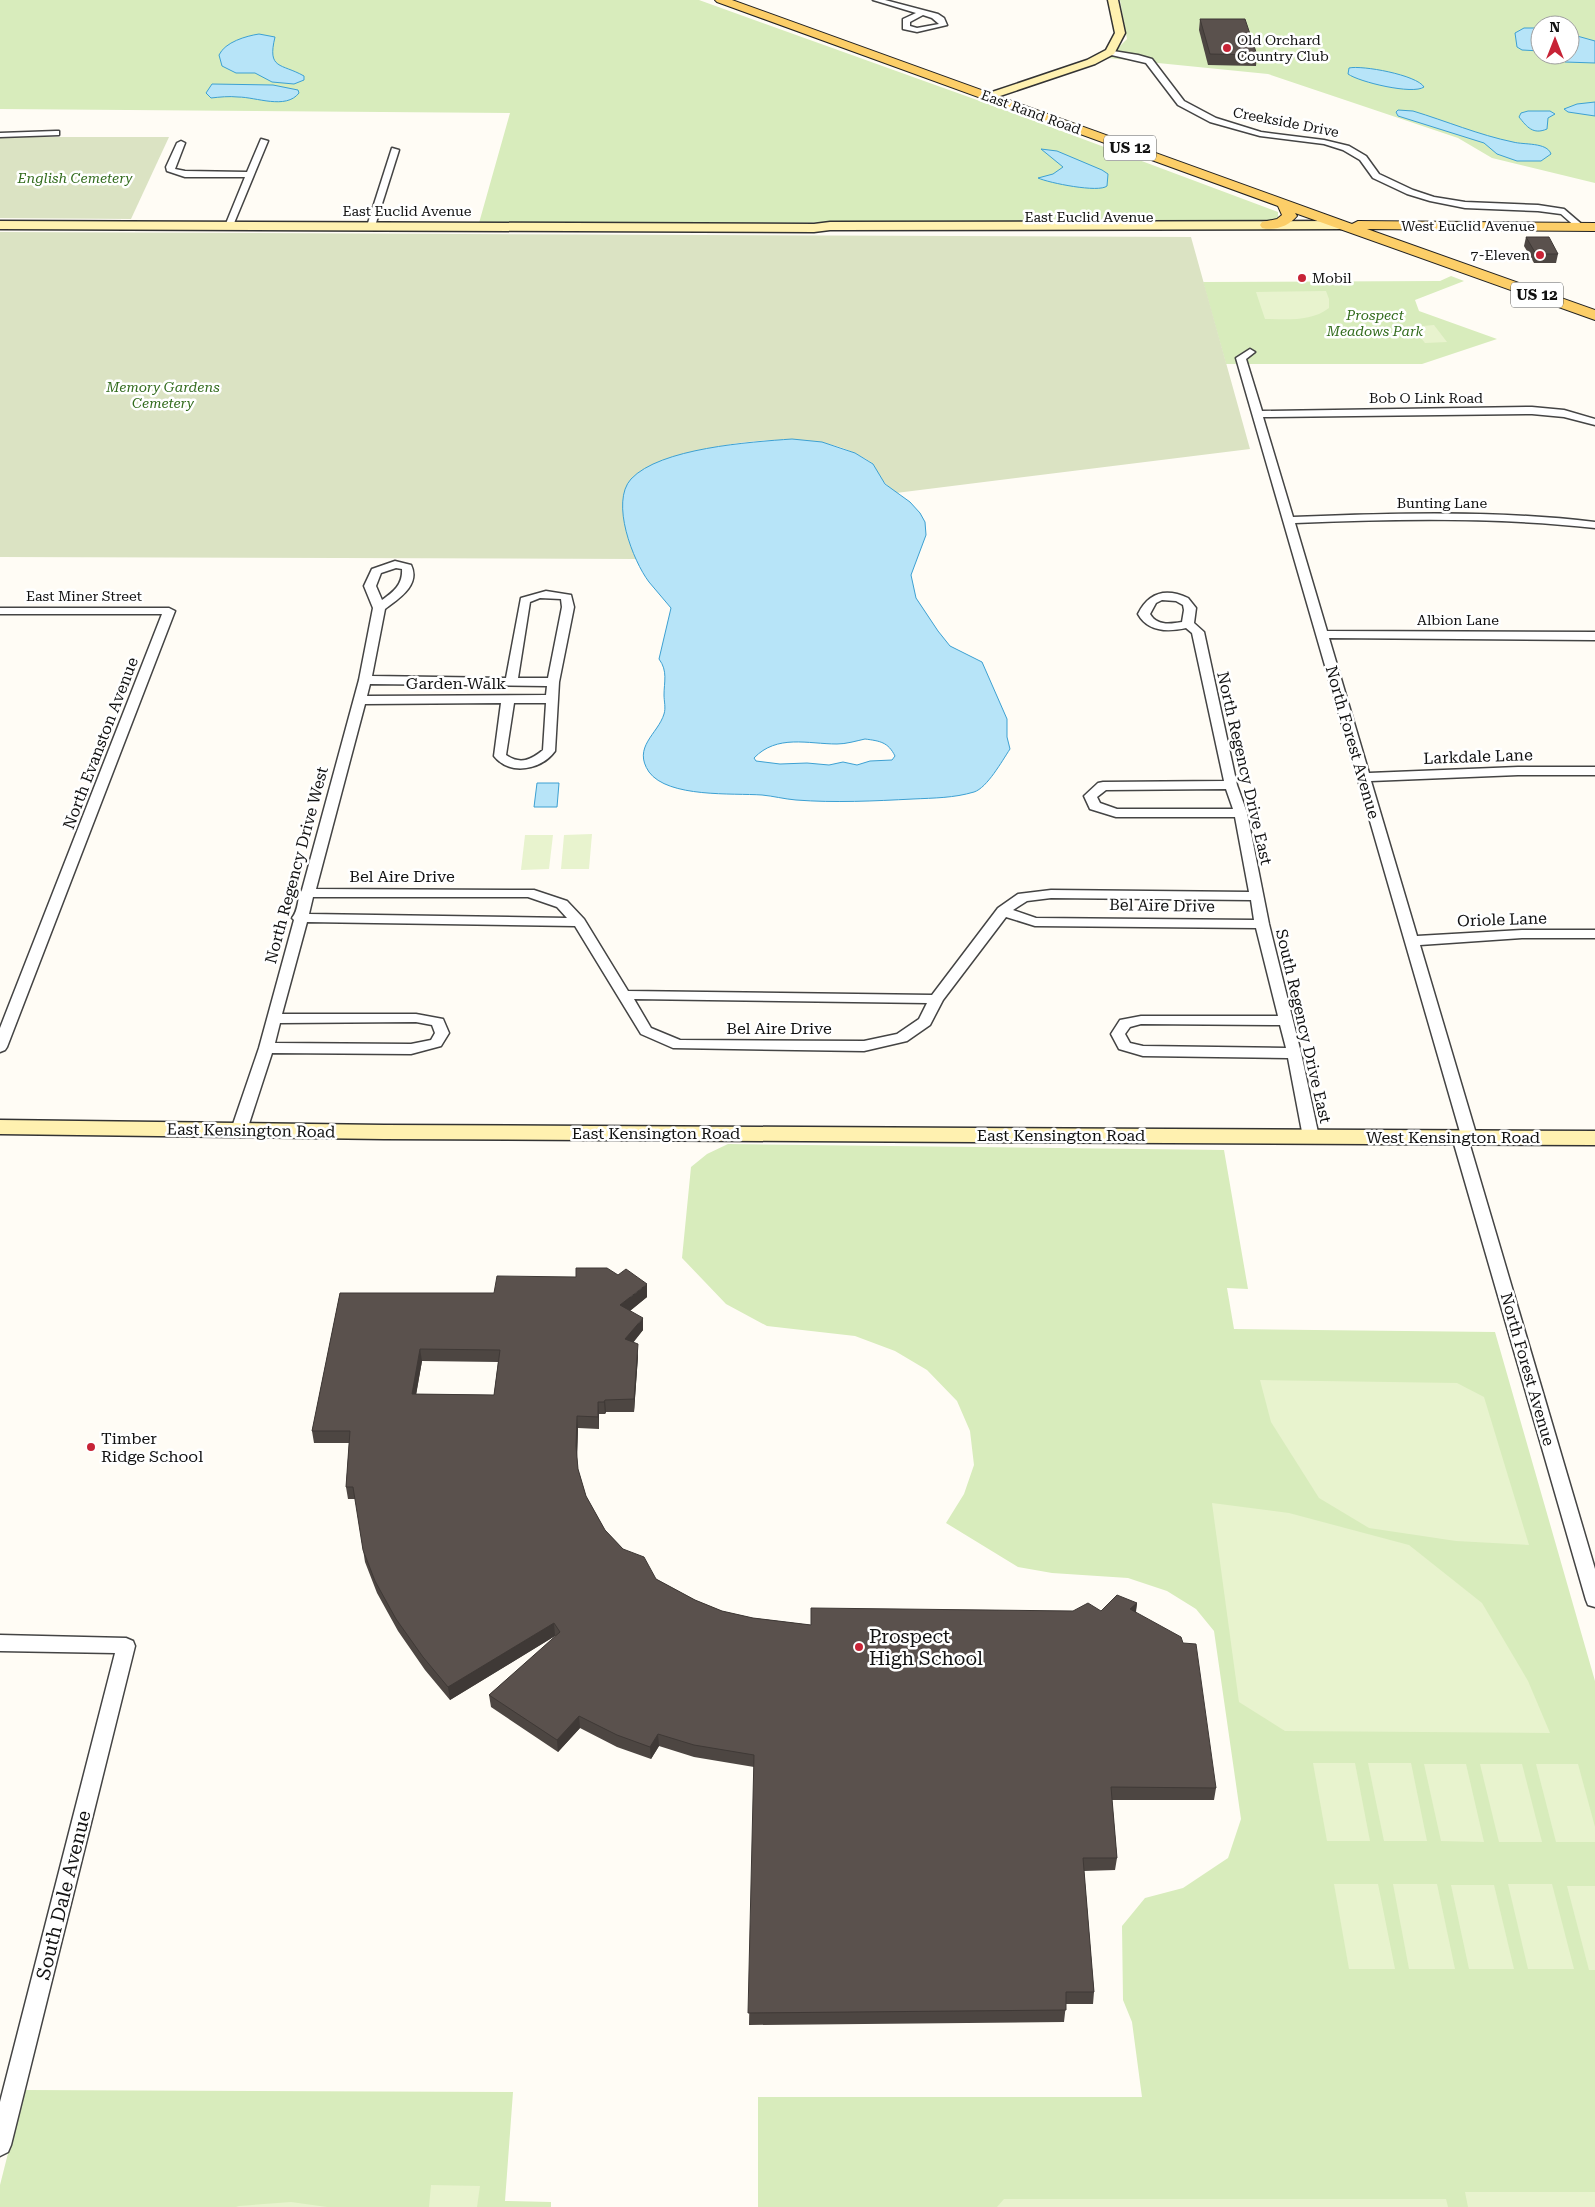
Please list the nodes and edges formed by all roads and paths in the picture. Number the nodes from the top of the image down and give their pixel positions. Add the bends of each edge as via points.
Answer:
1 (721, 0) edge
2 (877, 0) edge
3 (1113, 0) edge
4 (921, 13) dead end
5 (1110, 52) junction
6 (990, 96) junction
7 (56, 133) dead end
8 (0, 135) edge
9 (264, 141) dead end
10 (180, 143) dead end
11 (395, 150) dead end
12 (250, 175) junction
13 (1283, 204) junction
14 (0, 225) edge
15 (1341, 225) junction
16 (229, 226) junction
17 (372, 226) junction
18 (1267, 226) junction
19 (1588, 227) edge
20 (814, 228) junction
21 (1364, 233) junction
22 (1432, 234) junction
23 (1595, 234) edge
24 (1440, 261) junction
25 (1595, 315) edge
26 (1250, 352) dead end
27 (1257, 414) junction
28 (1595, 422) edge
29 (1288, 520) junction
30 (1595, 525) edge
31 (378, 608) dead end
32 (0, 611) edge
33 (168, 611) joint
34 (1188, 624) dead end
35 (1321, 634) junction
36 (1595, 636) edge
37 (365, 680) junction
38 (511, 682) junction
39 (553, 682) junction
40 (552, 699) junction
41 (360, 700) junction
42 (508, 700) junction
43 (1595, 771) edge
44 (1363, 777) junction
45 (1231, 785) junction
46 (1241, 813) junction
47 (306, 893) junction
48 (1256, 896) junction
49 (1003, 911) junction
50 (299, 918) junction
51 (579, 922) junction
52 (1262, 924) junction
53 (1595, 934) edge
54 (1411, 940) junction
55 (625, 996) junction
56 (936, 999) junction
57 (273, 1019) junction
58 (1285, 1021) junction
59 (0, 1047) edge
60 (266, 1048) junction
61 (1294, 1053) junction
62 (0, 1127) edge
63 (240, 1130) junction
64 (1311, 1137) junction
65 (1464, 1137) junction
66 (1595, 1138) edge
67 (1595, 1600) edge
68 (0, 1643) edge
69 (0, 2145) edge

1 - 6 main road, East Rand Road / US 12
2 - 4 street
3 - 5 main road via 1120,34
5 - 6 main road via 1091,62
5 - 19 street, Creekside Drive via 1148,61 1180,103 1213,120 1260,134 1346,148 1363,158 1376,176 1433,199 1465,205 1564,212
6 - 13 main road, East Rand Road / US 12
7 - 8 street
9 - 12 street
10 - 12 street via 171,171
11 - 17 street
12 - 16 street
13 - 15 main road, East Rand Road / US 12
13 - 18 main road via 1290,216 1281,223
14 - 16 main road, East Euclid Avenue
15 - 18 main road, East Euclid Avenue
15 - 19 main road, West Euclid Avenue
15 - 21 main road, US 12
16 - 17 main road, East Euclid Avenue
17 - 20 main road, East Euclid Avenue
18 - 20 main road, East Euclid Avenue
20 - 21 main road, East Euclid Avenue
21 - 22 main road, West Euclid Avenue
21 - 24 main road, US 12
22 - 23 main road, West Euclid Avenue
22 - 24 main road via 1425,245
24 - 25 main road, US 12
26 - 27 street, North Forest Avenue via 1241,358
27 - 28 street, Bob O Link Road via 1531,411 1566,414
27 - 29 street, North Forest Avenue
29 - 30 street, Bunting Lane via 1451,517
29 - 35 street, North Forest Avenue
31 - 37 street, North Regency Drive West
32 - 33 street, East Miner Street
33 - 59 street, North Evanston Avenue
34 - 45 street, North Regency Drive East via 1198,632
35 - 36 street, Albion Lane
35 - 44 street, North Forest Avenue
37 - 38 street, Garden Walk
37 - 41 street, North Regency Drive West
38 - 39 street, Garden Walk
38 - 39 street via 525,600 536,595 555,594 567,597 568,607
39 - 40 street
40 - 42 street, Garden Walk
40 - 42 street via 549,750 536,762 523,765 508,764 500,756
41 - 42 street, Garden Walk
41 - 47 street, North Regency Drive West
43 - 44 street, Larkdale Lane
44 - 54 street, North Forest Avenue
45 - 46 street, North Regency Drive East
45 - 46 street via 1103,786 1090,796 1095,806 1116,813
46 - 48 street, North Regency Drive East
47 - 50 street, North Regency Drive West
47 - 51 street, Bel Aire Drive via 529,893 562,904
48 - 49 street, Bel Aire Drive via 1051,894 1023,897
48 - 52 street, North Regency Drive East
49 - 52 street, Bel Aire Drive via 1035,922
49 - 56 street, Bel Aire Drive
50 - 51 street
50 - 57 street, North Regency Drive West
51 - 55 street, Bel Aire Drive
52 - 58 street, South Regency Drive East
53 - 54 street, Oriole Lane
54 - 65 street, North Forest Avenue
55 - 56 street, Bel Aire Drive
55 - 56 street, Bel Aire Drive via 646,1031 678,1045 864,1046 902,1038 926,1022
57 - 60 street, North Regency Drive West
57 - 60 street via 416,1018 438,1022 442,1033 436,1043 411,1049
58 - 61 street, South Regency Drive East
58 - 61 street via 1141,1020 1125,1023 1118,1034 1124,1046 1143,1050
60 - 63 street, North Regency Drive West
61 - 64 street, South Regency Drive East
62 - 63 main road, East Kensington Road
63 - 64 main road, East Kensington Road
64 - 65 main road, West Kensington Road
65 - 66 main road, West Kensington Road
65 - 67 street, North Forest Avenue
68 - 69 street, South Dale Avenue via 126,1646

